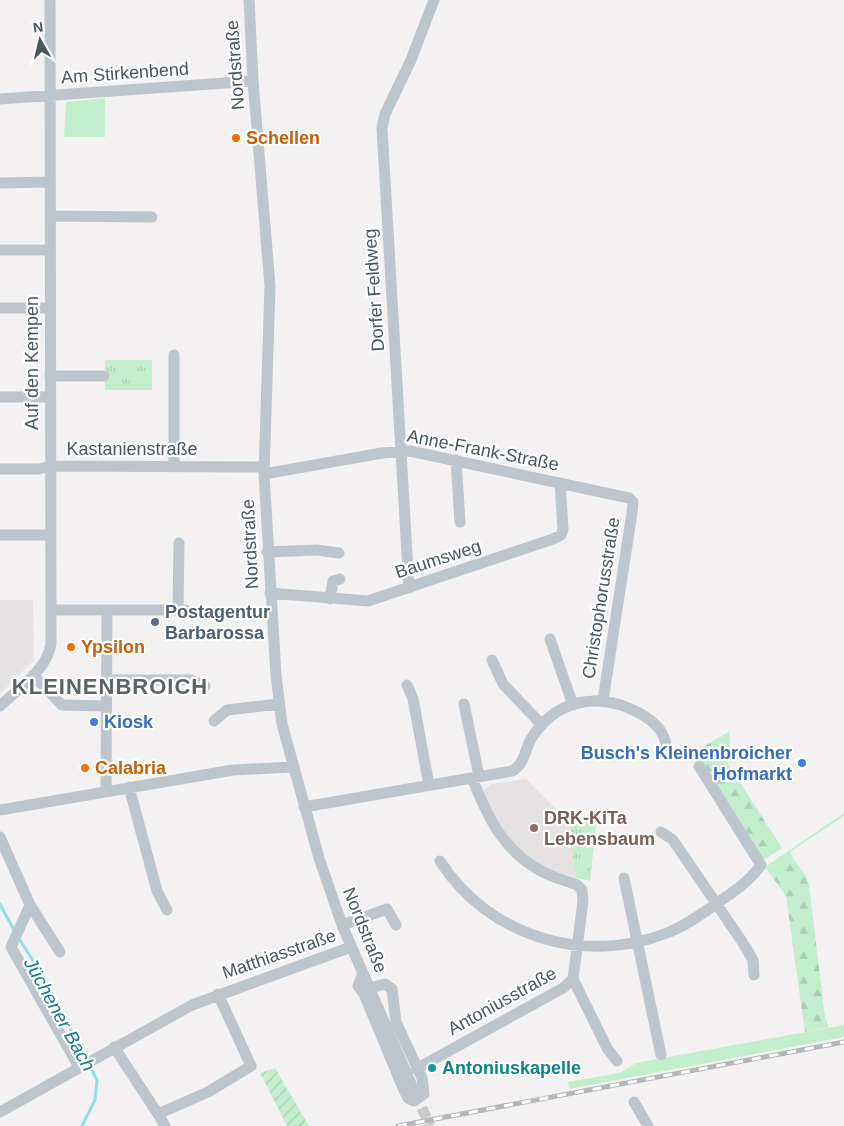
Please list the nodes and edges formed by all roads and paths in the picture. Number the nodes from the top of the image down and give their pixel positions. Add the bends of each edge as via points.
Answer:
1 (50, 0) edge
2 (250, 0) edge
3 (434, 0) edge
4 (253, 81) junction
5 (50, 96) junction
6 (0, 99) edge
7 (50, 182) junction
8 (0, 183) edge
9 (50, 216) junction
10 (152, 217) dead end
11 (0, 250) edge
12 (50, 250) junction
13 (0, 308) edge
14 (50, 308) junction
15 (174, 355) dead end
16 (50, 376) junction
17 (104, 376) dead end
18 (0, 397) edge
19 (50, 397) junction
20 (402, 451) junction
21 (456, 460) junction
22 (50, 466) junction
23 (174, 466) junction
24 (0, 469) edge
25 (264, 471) junction
26 (560, 483) junction
27 (633, 502) joint
28 (460, 522) dead end
29 (0, 535) edge
30 (50, 535) junction
31 (179, 543) dead end
32 (268, 552) junction
33 (340, 553) dead end
34 (340, 579) dead end
35 (409, 588) junction
36 (270, 593) junction
37 (330, 599) junction
38 (51, 610) junction
39 (107, 610) junction
40 (550, 639) dead end
41 (492, 660) dead end
42 (33, 675) junction
43 (106, 680) junction
44 (406, 685) dead end
45 (206, 686) dead end
46 (603, 700) junction
47 (279, 704) junction
48 (464, 704) dead end
49 (573, 705) junction
50 (0, 706) edge
51 (105, 706) junction
52 (214, 721) dead end
53 (542, 725) junction
54 (666, 746) dead end
55 (699, 766) dead end
56 (293, 767) junction
57 (476, 777) junction
58 (429, 785) junction
59 (129, 787) junction
60 (106, 791) junction
61 (304, 807) junction
62 (0, 810) edge
63 (661, 832) dead end
64 (0, 837) edge
65 (440, 861) dead end
66 (624, 878) dead end
67 (716, 904) junction
68 (30, 905) junction
69 (167, 910) dead end
70 (342, 925) junction
71 (396, 925) dead end
72 (638, 942) junction
73 (578, 946) junction
74 (8, 947) edge
75 (351, 947) junction
76 (60, 952) dead end
77 (363, 973) junction
78 (754, 975) dead end
79 (573, 979) junction
80 (370, 988) junction
81 (218, 994) junction
82 (114, 1047) junction
83 (661, 1055) dead end
84 (617, 1061) dead end
85 (81, 1066) junction
86 (416, 1068) junction
87 (414, 1093) tunnel mouth
88 (634, 1102) dead end
89 (0, 1112) edge
90 (158, 1114) junction
91 (165, 1126) edge
92 (648, 1126) edge

1 - 5 street, Auf den Kempen
2 - 4 street, Nordstraße
3 - 20 street, Dorfer Feldweg via 382,128
4 - 5 street, Am Stirkenbend
4 - 25 street, Nordstraße via 271,295
5 - 6 street, Am Stirkenbend
5 - 7 street, Auf den Kempen
7 - 8 street
7 - 9 street, Auf den Kempen
9 - 10 street
9 - 12 street, Auf den Kempen
11 - 12 street
12 - 14 street, Auf den Kempen
13 - 14 street
14 - 16 street, Auf den Kempen
15 - 23 street
16 - 17 street
16 - 19 street, Auf den Kempen
18 - 19 street
19 - 22 street, Auf den Kempen
20 - 21 street, Anne-Frank-Straße
20 - 25 street, Anne-Frank-Straße
20 - 35 street, Dorfer Feldweg
21 - 26 street, Anne-Frank-Straße
21 - 28 street
22 - 23 street, Kastanienstraße
22 - 24 street, Kastanienstraße
22 - 30 street, Auf den Kempen
23 - 25 street, Kastanienstraße
25 - 32 street, Nordstraße
26 - 27 street, Anne-Frank-Straße via 624,495
26 - 35 street, Baumsweg via 563,527 560,536
27 - 46 street, Christophorusstraße
29 - 30 street
30 - 38 street, Auf den Kempen
31 - 39 street via 182,610
32 - 33 street via 316,550
32 - 36 street, Nordstraße
34 - 37 street via 333,580
35 - 37 street, Baumsweg via 365,601
36 - 37 street, Baumsweg
36 - 47 street, Nordstraße
38 - 39 street
38 - 42 street, Auf den Kempen via 50,648 46,660
39 - 43 street
40 - 49 street
41 - 53 street via 503,684
42 - 50 street, Auf den Kempen
42 - 51 street via 62,705
43 - 45 street via 191,680
43 - 51 street
44 - 58 street via 413,699
46 - 49 street
46 - 54 street via 646,717 662,733
47 - 52 street via 227,710
47 - 56 street, Nordstraße
48 - 57 street
49 - 53 street
51 - 60 street
53 - 57 street via 531,739 518,767
55 - 67 street via 761,865 751,879
56 - 59 street via 233,770
56 - 61 street, Nordstraße
57 - 58 street
57 - 73 street, Antoniusstraße via 490,822 508,846 538,869 580,888 583,900
58 - 61 street
59 - 60 street
59 - 69 street via 157,891
60 - 62 street
61 - 70 street, Nordstraße
63 - 67 street via 673,840
64 - 68 street
65 - 73 street via 468,896 503,922 540,939
66 - 72 street
67 - 72 street via 677,929
67 - 78 street via 749,952
68 - 74 street
68 - 76 street
70 - 71 street via 387,909
70 - 75 street, Nordstraße
72 - 73 street via 608,947
72 - 83 street
73 - 79 street, Antoniusstraße
74 - 85 street
75 - 77 street, Nordstraße
75 - 81 street, Matthiasstraße
77 - 80 street, Nordstraße
77 - 86 street via 358,986 403,1088 408,1098 414,1101 424,1092 422,1078
79 - 84 street via 607,1048
79 - 86 street, Antoniusstraße via 563,988
80 - 86 street via 385,984 392,988 394,1016
80 - 87 street, Nordstraße
81 - 82 street, Matthiasstraße
81 - 90 street, Matthiasstraße via 251,1066 208,1092
82 - 85 street, Matthiasstraße
82 - 90 street
85 - 89 street, Matthiasstraße
88 - 92 street
90 - 91 street

